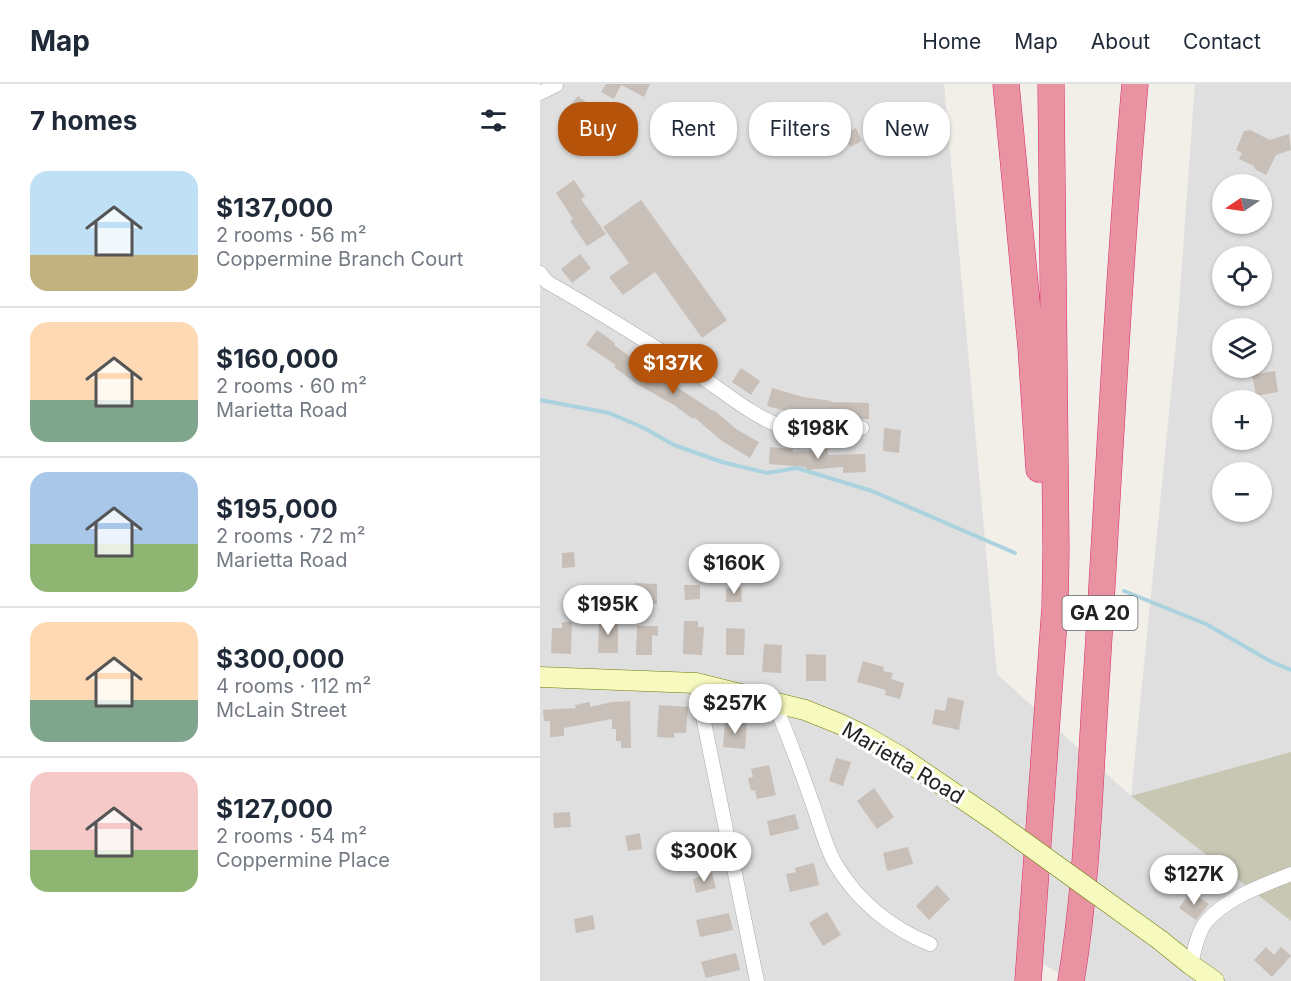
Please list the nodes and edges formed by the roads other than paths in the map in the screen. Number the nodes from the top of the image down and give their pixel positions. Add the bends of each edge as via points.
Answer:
1 (1006, 84) edge
2 (1051, 84) edge
3 (1135, 84) edge
4 (556, 85) edge
5 (540, 93) edge
6 (540, 273) edge
7 (862, 428) dead end
8 (540, 677) edge
9 (696, 683) junction
10 (774, 702) junction
11 (1040, 807) junction
12 (1291, 874) edge
13 (930, 944) dead end
14 (1191, 965) junction
15 (757, 981) edge
16 (1028, 981) edge
17 (1071, 981) edge
18 (1214, 981) edge

1 - 11 highway, GA 20 via 1031,347 1040,492
2 - 11 highway via 1055,595
3 - 17 highway, GA 20 via 1086,837
4 - 5 street
6 - 7 street via 547,282 763,418 802,430
8 - 9 street, Marietta Road
9 - 10 street, Marietta Road
9 - 15 street
10 - 13 street via 835,864 871,909
10 - 14 street, Marietta Road, bridge via 840,724 900,757 992,819
11 - 16 highway, GA 20
12 - 14 street via 1225,905 1205,922
14 - 18 street, Marietta Road

